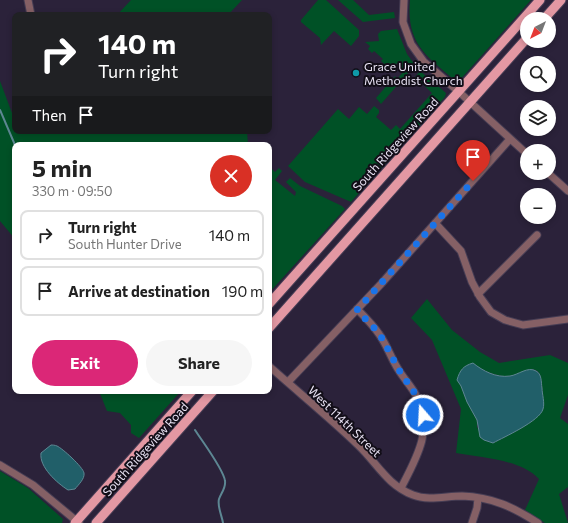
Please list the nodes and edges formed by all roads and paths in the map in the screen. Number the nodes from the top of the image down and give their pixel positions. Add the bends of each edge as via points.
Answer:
1 (28, 0) edge
2 (404, 0) edge
3 (540, 0) edge
4 (561, 0) edge
5 (30, 12) edge
6 (550, 12) edge
7 (520, 46) edge
8 (458, 91) junction
9 (470, 102) junction
10 (510, 139) junction
11 (520, 148) edge
12 (556, 180) edge
13 (568, 191) edge
14 (435, 223) junction
15 (537, 235) dead end
16 (478, 294) junction
17 (272, 301) edge
18 (357, 310) junction
19 (568, 319) edge
20 (272, 325) edge
21 (272, 369) edge
22 (288, 382) junction
23 (189, 394) edge
24 (210, 394) edge
25 (0, 465) edge
26 (401, 488) junction
27 (478, 498) junction
28 (77, 522) edge
29 (96, 523) edge
30 (472, 523) edge
31 (538, 523) edge

1 - 5 street
2 - 8 street via 403,22 411,44 424,62
3 - 8 main road, South Ridgeview Road
4 - 6 main road
7 - 9 main road
8 - 9 street
8 - 17 main road, South Ridgeview Road
9 - 10 street
9 - 20 main road
10 - 11 street
10 - 14 street
12 - 13 street
14 - 16 street via 460,251
14 - 18 street
15 - 16 street
16 - 19 street via 491,312 505,320 523,325
18 - 22 street
18 - 26 street via 378,332 421,406 424,429 422,440
21 - 22 street, West 114th Street
22 - 26 street, West 114th Street via 359,446 390,482
23 - 28 main road, South Ridgeview Road
24 - 29 main road, South Ridgeview Road
25 - 28 street via 28,481
26 - 27 street, West 114th Street via 422,497
27 - 30 street
27 - 31 street, West 114th Street via 507,505

